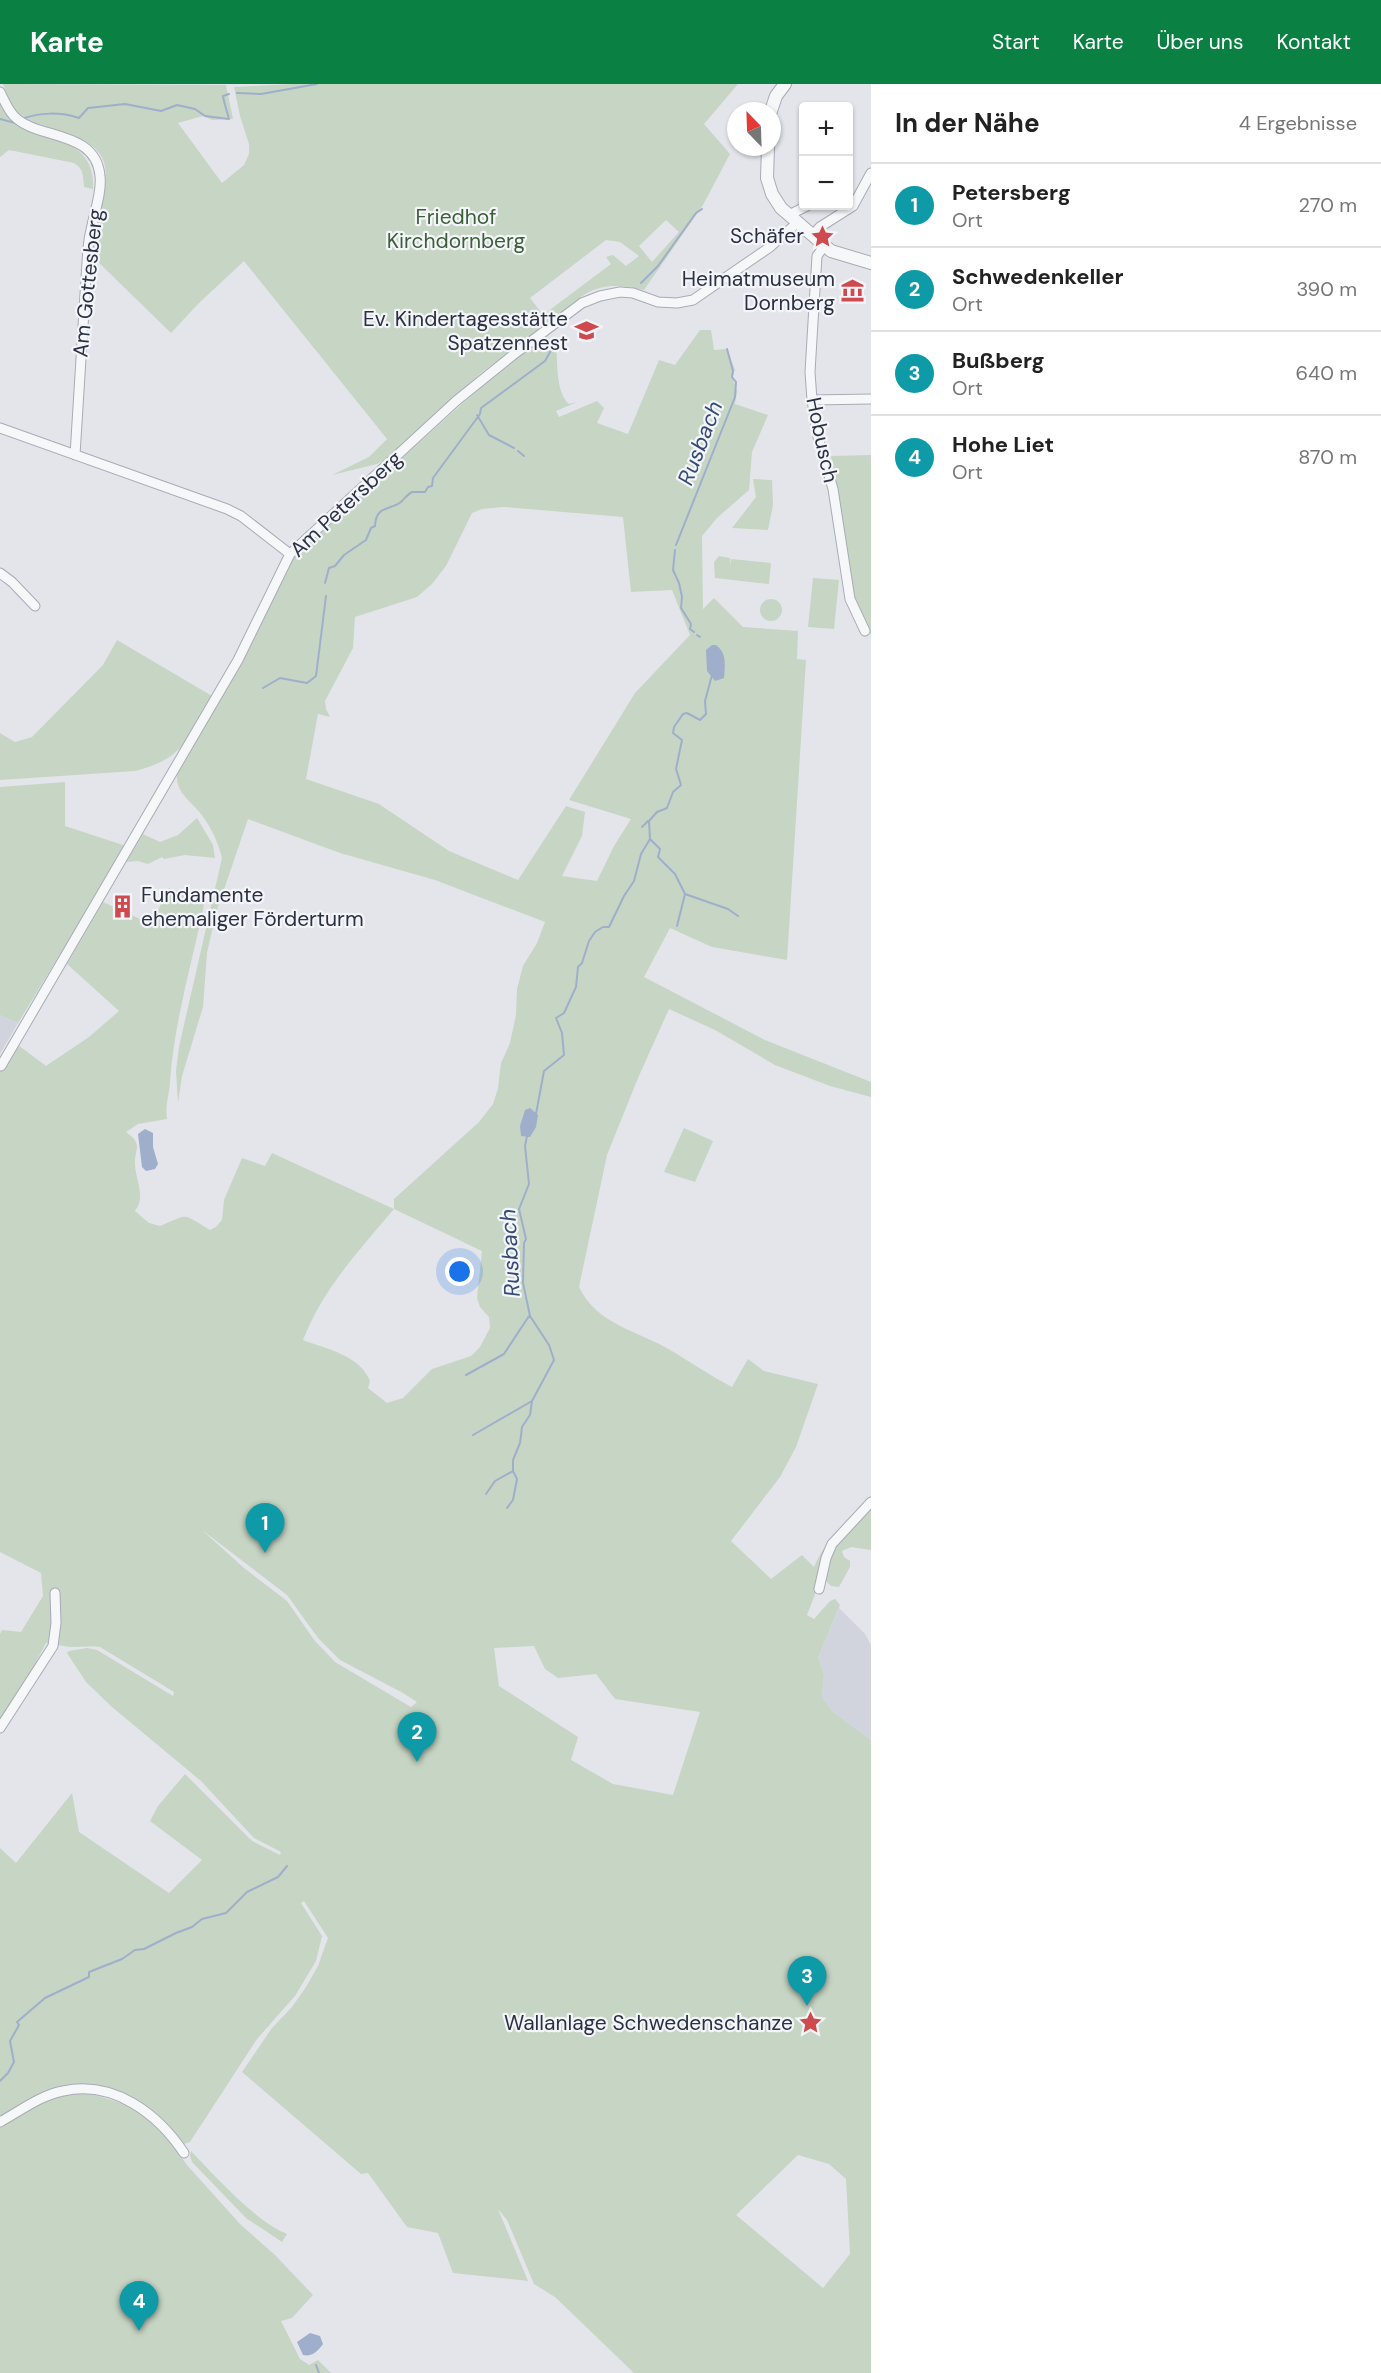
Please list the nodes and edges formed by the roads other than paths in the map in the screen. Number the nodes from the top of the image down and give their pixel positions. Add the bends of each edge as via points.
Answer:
1 (785, 84) edge
2 (0, 92) edge
3 (774, 102) edge
4 (767, 156) edge
5 (871, 173) edge
6 (803, 210) edge
7 (793, 219) junction
8 (812, 236) junction
9 (824, 246) junction
10 (871, 263) edge
11 (871, 399) edge
12 (812, 400) junction
13 (0, 428) edge
14 (75, 455) junction
15 (290, 554) junction
16 (0, 573) edge
17 (35, 606) dead end
18 (865, 631) dead end
19 (1, 1066) edge
20 (871, 1502) edge
21 (819, 1589) dead end
22 (55, 1593) dead end
23 (0, 1728) edge
24 (0, 2122) edge
25 (184, 2153) dead end

1 - 3 street
2 - 14 street, Am Gottesberg via 14,117 72,140 91,154 100,177 87,262
4 - 7 street via 769,186 776,201
5 - 8 street via 853,206
6 - 7 street, Am Petersberg
7 - 8 street
7 - 15 street, Am Petersberg via 763,252 693,300 658,302 621,292 582,303 456,401
8 - 9 street
9 - 10 street via 840,255
9 - 12 street, Hobusch via 817,256
11 - 12 street
12 - 18 street, Hobusch via 833,489 850,599
13 - 14 street
14 - 15 street via 227,509
15 - 19 street, Am Petersberg via 227,680
16 - 17 street
20 - 21 street via 832,1544
22 - 23 street via 53,1646
24 - 25 street via 39,2099 62,2091 98,2090 138,2105

